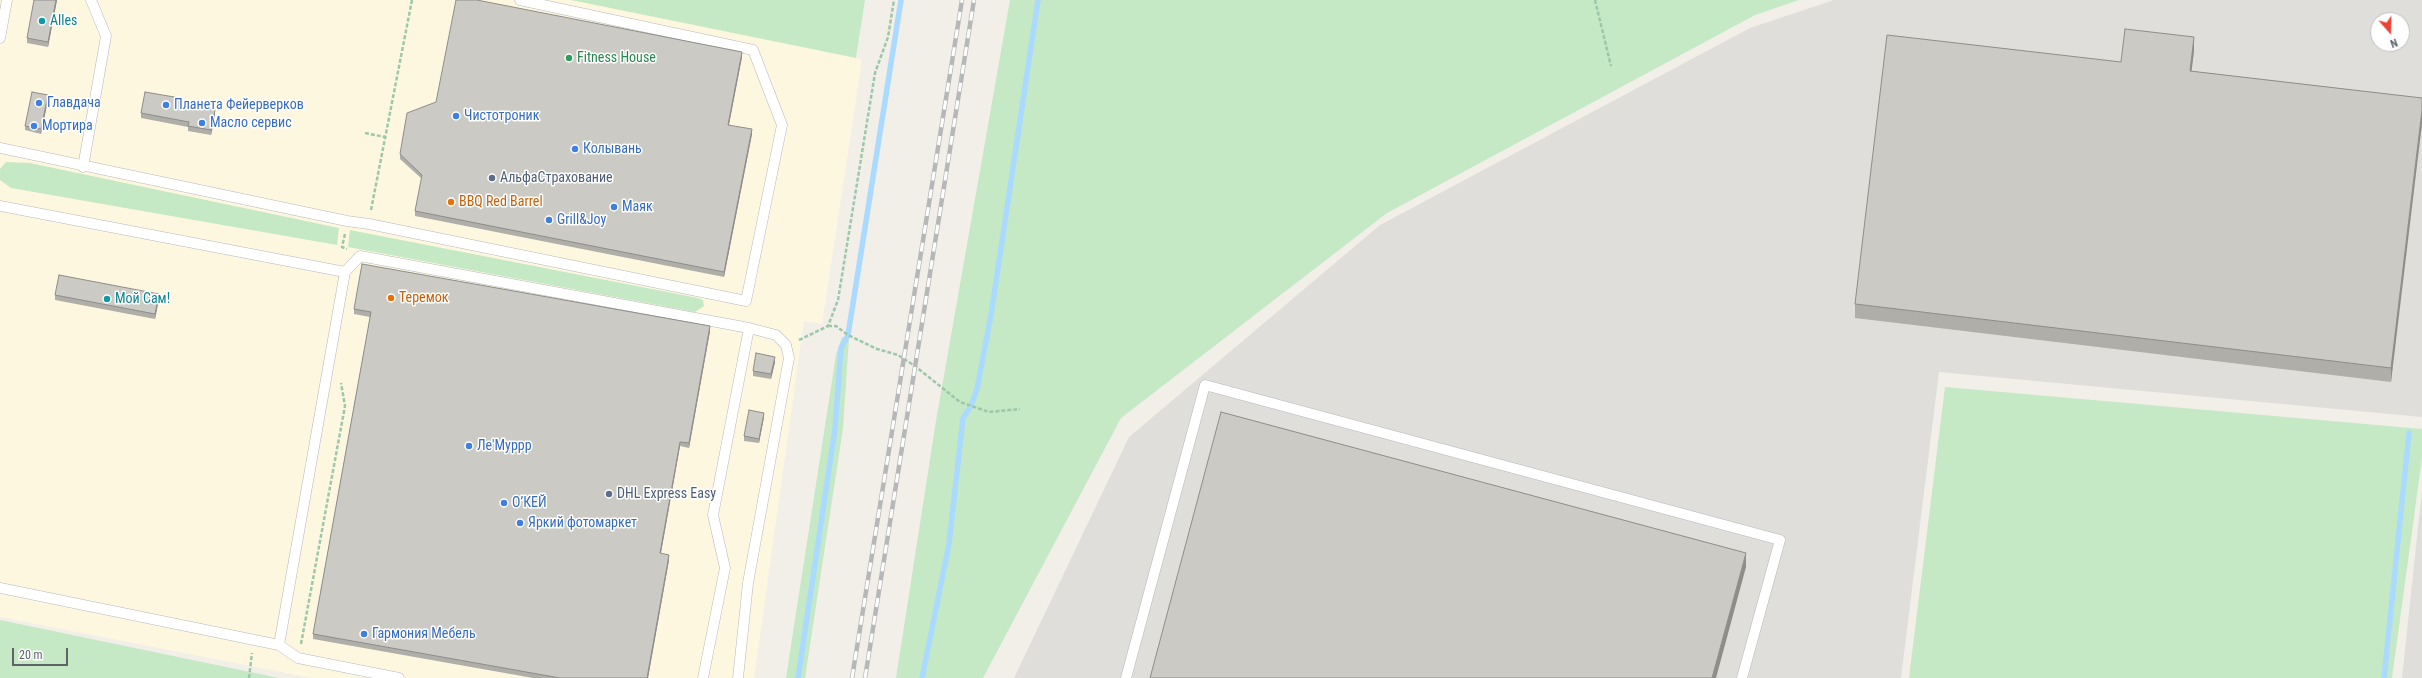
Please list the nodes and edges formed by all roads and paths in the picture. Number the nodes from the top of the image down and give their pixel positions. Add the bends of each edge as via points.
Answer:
1 (7, 0) edge
2 (91, 0) edge
3 (412, 0) edge
4 (520, 0) edge
5 (894, 0) edge
6 (1595, 0) edge
7 (0, 38) edge
8 (1611, 66) dead end
9 (365, 133) dead end
10 (385, 137) junction
11 (0, 148) edge
12 (83, 167) junction
13 (0, 206) edge
14 (347, 221) junction
15 (368, 224) junction
16 (360, 256) junction
17 (345, 272) junction
18 (828, 326) junction
19 (749, 328) junction
20 (801, 340) dead end
21 (340, 377) dead end
22 (1020, 409) dead end
23 (0, 588) edge
24 (279, 645) junction
25 (298, 658) junction
26 (251, 660) dead end
27 (249, 678) edge
28 (399, 678) edge
29 (704, 678) edge
30 (738, 678) edge
31 (1126, 678) edge
32 (1742, 678) edge

1 - 7 lane
2 - 12 lane via 106,36
3 - 10 path
4 - 15 lane via 753,50 782,125 746,301
5 - 18 path via 888,37 875,73 838,300
6 - 8 path
9 - 10 path
10 - 15 path
11 - 12 lane via 32,153
12 - 14 lane
13 - 17 lane
14 - 15 lane
14 - 16 path via 342,247
16 - 17 lane
16 - 19 lane
17 - 24 lane
18 - 20 path
18 - 22 path via 836,326 877,349 898,355 960,402 989,412
19 - 29 lane via 713,515 725,568
19 - 30 lane via 776,336 786,345 789,358 748,583
21 - 25 path via 345,406
23 - 24 lane
24 - 25 lane
25 - 28 lane
26 - 27 path
31 - 32 lane via 1205,385 1780,540

